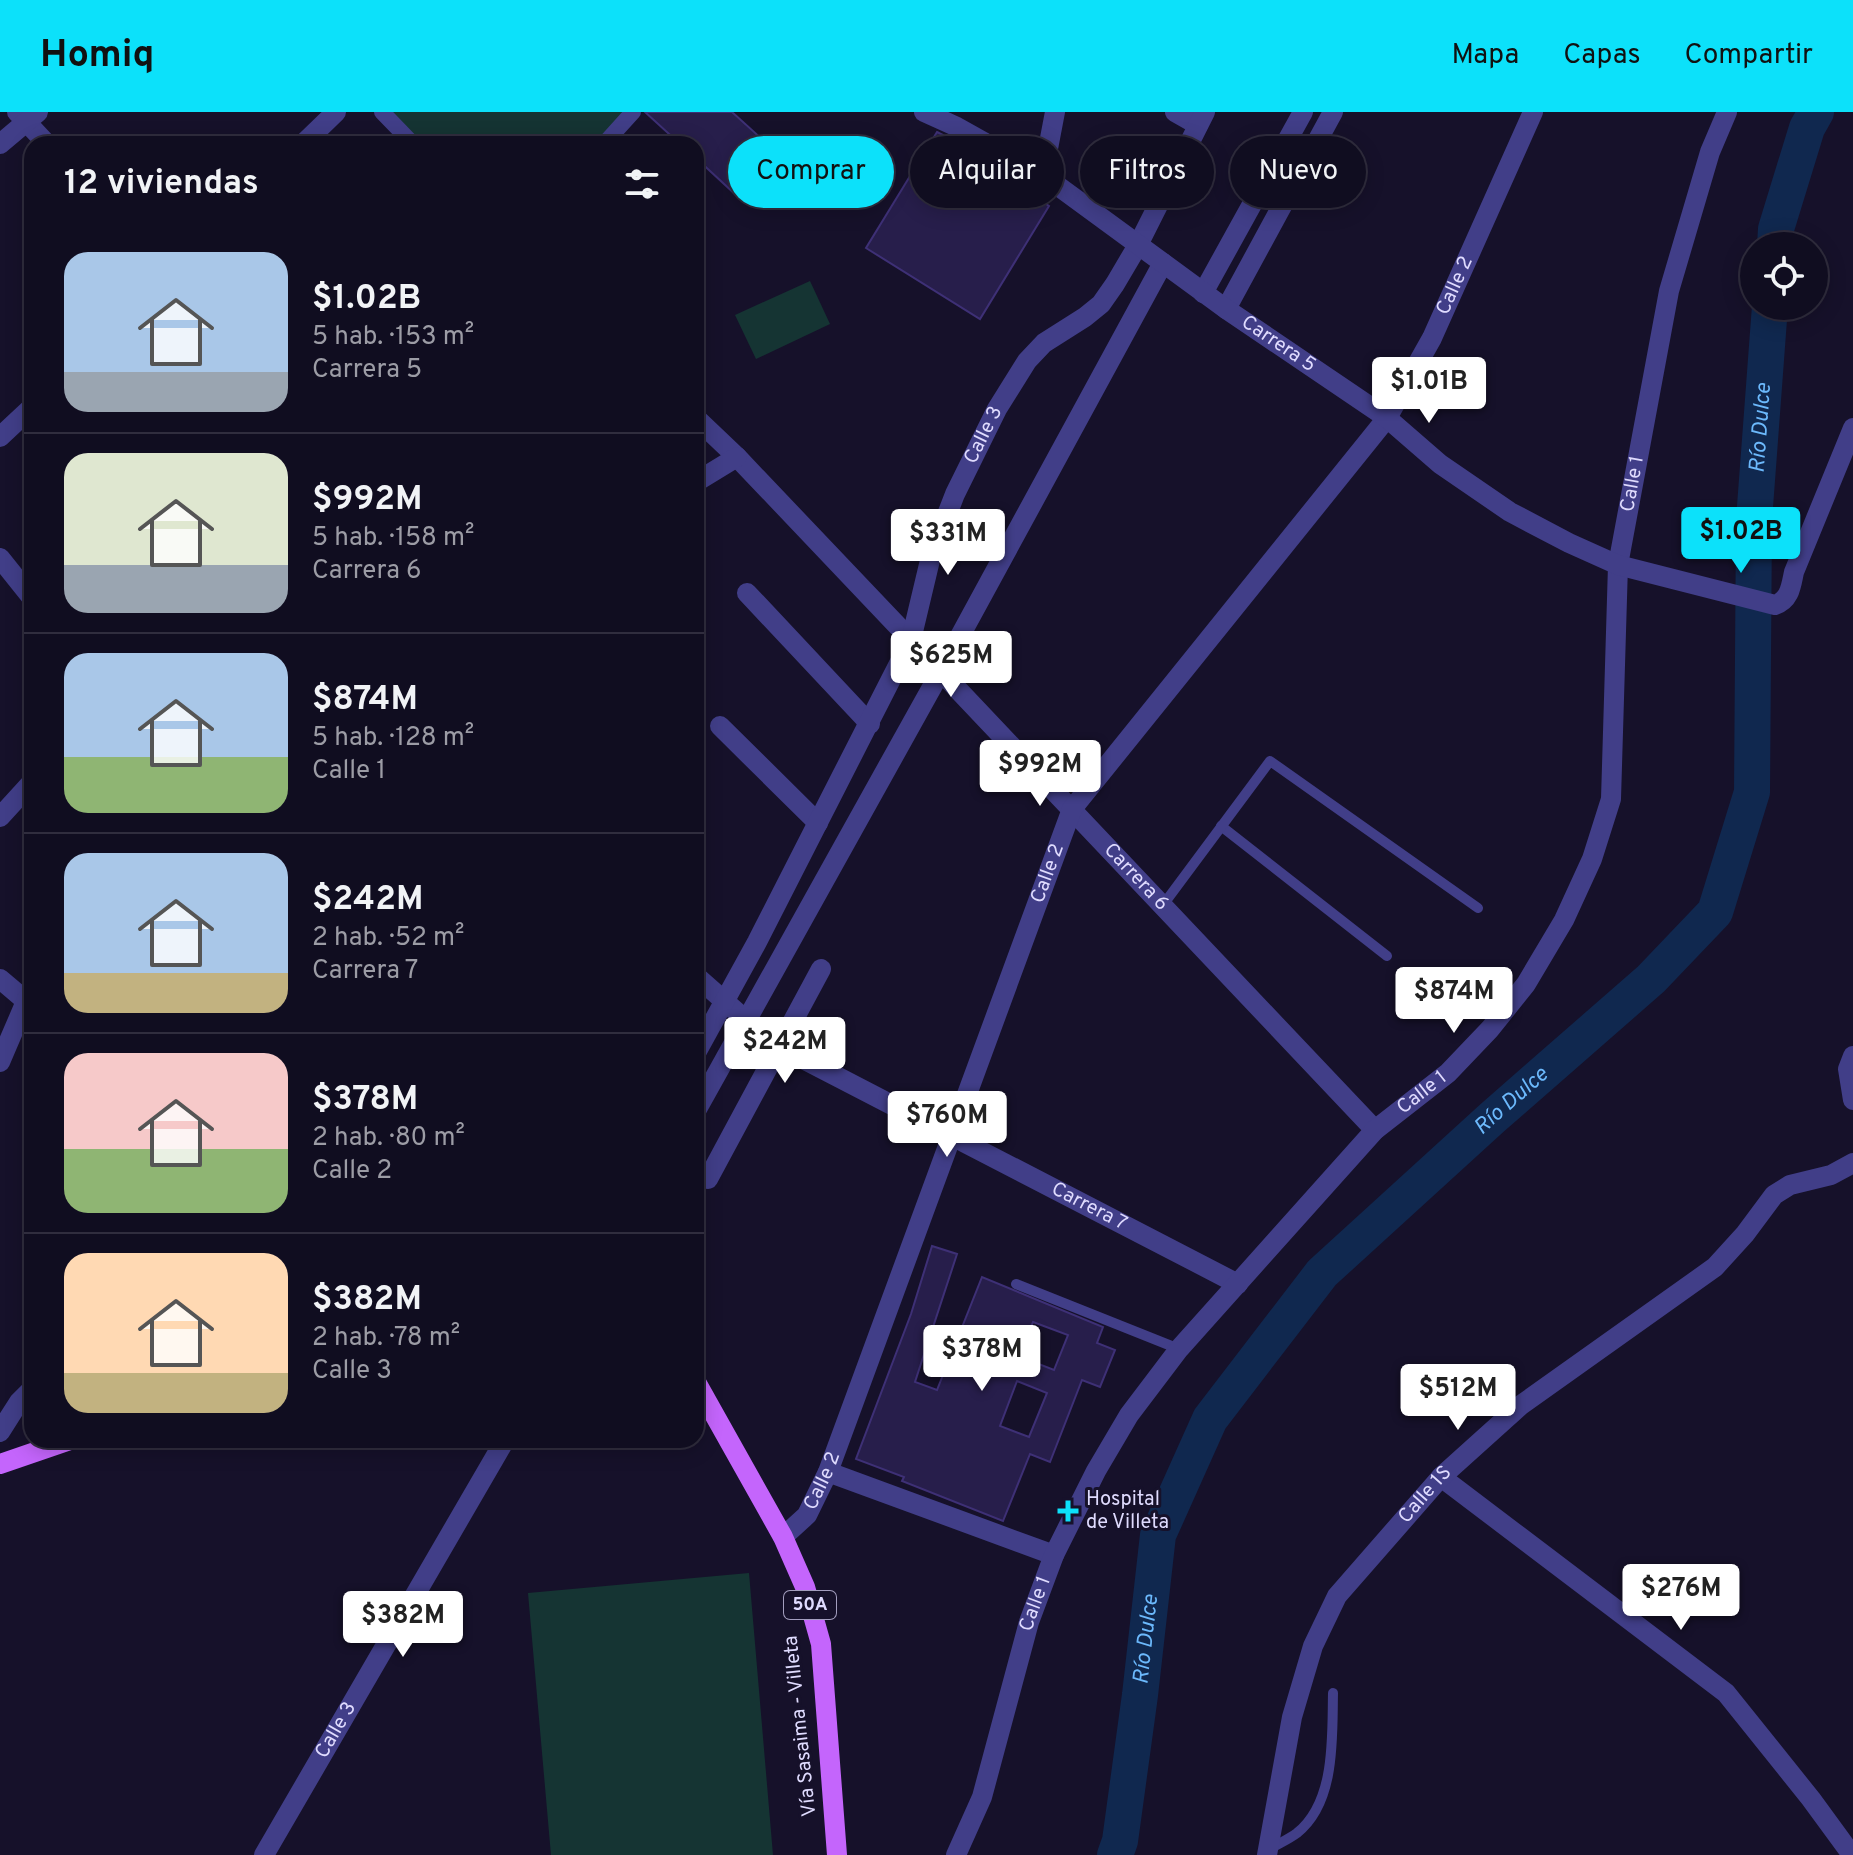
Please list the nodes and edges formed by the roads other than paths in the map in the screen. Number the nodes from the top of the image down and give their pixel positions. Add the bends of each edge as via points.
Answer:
1 (336, 112) edge
2 (382, 112) edge
3 (633, 112) edge
4 (924, 112) edge
5 (1055, 112) edge
6 (1175, 112) edge
7 (1303, 112) edge
8 (1333, 112) edge
9 (1533, 112) edge
10 (1727, 112) edge
11 (27, 115) edge
12 (1201, 118) edge
13 (41, 136) edge
14 (311, 136) edge
15 (405, 136) edge
16 (611, 136) edge
17 (973, 136) edge
18 (1050, 136) edge
19 (0, 144) edge
20 (1064, 190) edge
21 (1138, 245) junction
22 (1163, 263) junction
23 (1203, 293) junction
24 (1226, 309) junction
25 (24, 414) edge
26 (1387, 418) junction
27 (704, 426) edge
28 (1853, 428) edge
29 (0, 437) edge
30 (737, 457) junction
31 (704, 477) edge
32 (0, 558) edge
33 (1618, 565) junction
34 (24, 588) edge
35 (747, 593) dead end
36 (911, 640) junction
37 (941, 671) junction
38 (870, 724) junction
39 (720, 726) dead end
40 (24, 791) edge
41 (1072, 809) junction
42 (0, 817) edge
43 (818, 823) junction
44 (1221, 826) junction
45 (1163, 905) junction
46 (1478, 908) dead end
47 (1387, 956) dead end
48 (821, 969) dead end
49 (0, 979) edge
50 (704, 983) edge
51 (24, 998) edge
52 (724, 1002) junction
53 (24, 1012) edge
54 (748, 1022) junction
55 (704, 1038) edge
56 (780, 1047) junction
57 (1853, 1056) edge
58 (0, 1062) edge
59 (704, 1097) edge
60 (1853, 1100) edge
61 (1375, 1130) junction
62 (953, 1137) junction
63 (1853, 1163) edge
64 (708, 1179) dead end
65 (1016, 1284) dead end
66 (1238, 1284) junction
67 (1179, 1349) junction
68 (704, 1396) edge
69 (24, 1397) edge
70 (0, 1432) edge
71 (47, 1448) edge
72 (500, 1448) edge
73 (0, 1464) edge
74 (828, 1472) junction
75 (1441, 1477) junction
76 (783, 1537) junction
77 (1054, 1555) junction
78 (1333, 1693) dead end
79 (1267, 1852) edge
80 (264, 1855) edge
81 (837, 1855) edge
82 (956, 1855) edge
83 (1852, 1855) edge

1 - 14 street
2 - 15 street
3 - 16 street
4 - 17 street, Carrera 5
5 - 18 street
6 - 12 street
7 - 23 street
8 - 24 street
9 - 26 street, Calle 2 via 1432,338
10 - 33 street, Calle 1 via 1669,291
11 - 13 street
11 - 19 street
12 - 21 street, Calle 3
20 - 21 street, Carrera 5
21 - 22 street, Carrera 5
21 - 36 street, Calle 3 via 1101,304 1044,343 997,409 931,556
22 - 23 street, Carrera 5
22 - 37 street
23 - 24 street, Carrera 5
24 - 26 street, Carrera 5
25 - 29 street
26 - 33 street, Carrera 5 via 1440,464 1510,512
26 - 41 street, Calle 2
27 - 30 street, Carrera 6
28 - 33 street, Carrera 5 via 1788,596 1775,605
30 - 31 street
30 - 36 street, Carrera 6
32 - 34 street
33 - 61 street, Calle 1 via 1611,799 1592,859 1564,920 1499,1018 1448,1073
35 - 38 street
36 - 37 street, Carrera 6
36 - 38 street, Calle 3
37 - 41 street, Carrera 6
37 - 54 street
38 - 43 street, Calle 3
39 - 43 street
40 - 42 street
41 - 45 street, Carrera 6
41 - 62 street, Calle 2
43 - 52 street, Calle 3
44 - 45 lane
44 - 46 lane via 1270,761
44 - 47 lane
45 - 61 street, Carrera 6
48 - 56 street
49 - 51 street
50 - 52 street, Carrera 7
52 - 54 street, Carrera 7
52 - 55 street, Calle 3
53 - 58 street
54 - 56 street, Carrera 7
54 - 59 street
56 - 62 street, Carrera 7
56 - 64 street
57 - 60 street via 1848,1069
61 - 66 street, Calle 1
62 - 66 street, Carrera 7
62 - 74 street, Calle 2
63 - 75 street, Calle 1S via 1774,1195 1715,1267 1521,1405
65 - 67 lane
66 - 67 street, Calle 1
67 - 77 street, Calle 1 via 1129,1415
68 - 76 main road, Vía Sasaima - Villeta / 50A
69 - 70 street
71 - 73 main road
72 - 80 street, Calle 3
74 - 76 street, Calle 2 via 807,1515
74 - 77 street
75 - 79 street, Calle 1S via 1337,1596 1313,1646 1292,1717
75 - 83 street via 1726,1693
76 - 81 main road, Vía Sasaima - Villeta / 50A via 821,1644
77 - 82 street, Calle 1 via 1029,1622 982,1797
78 - 79 lane via 1332,1745 1323,1791 1298,1832

